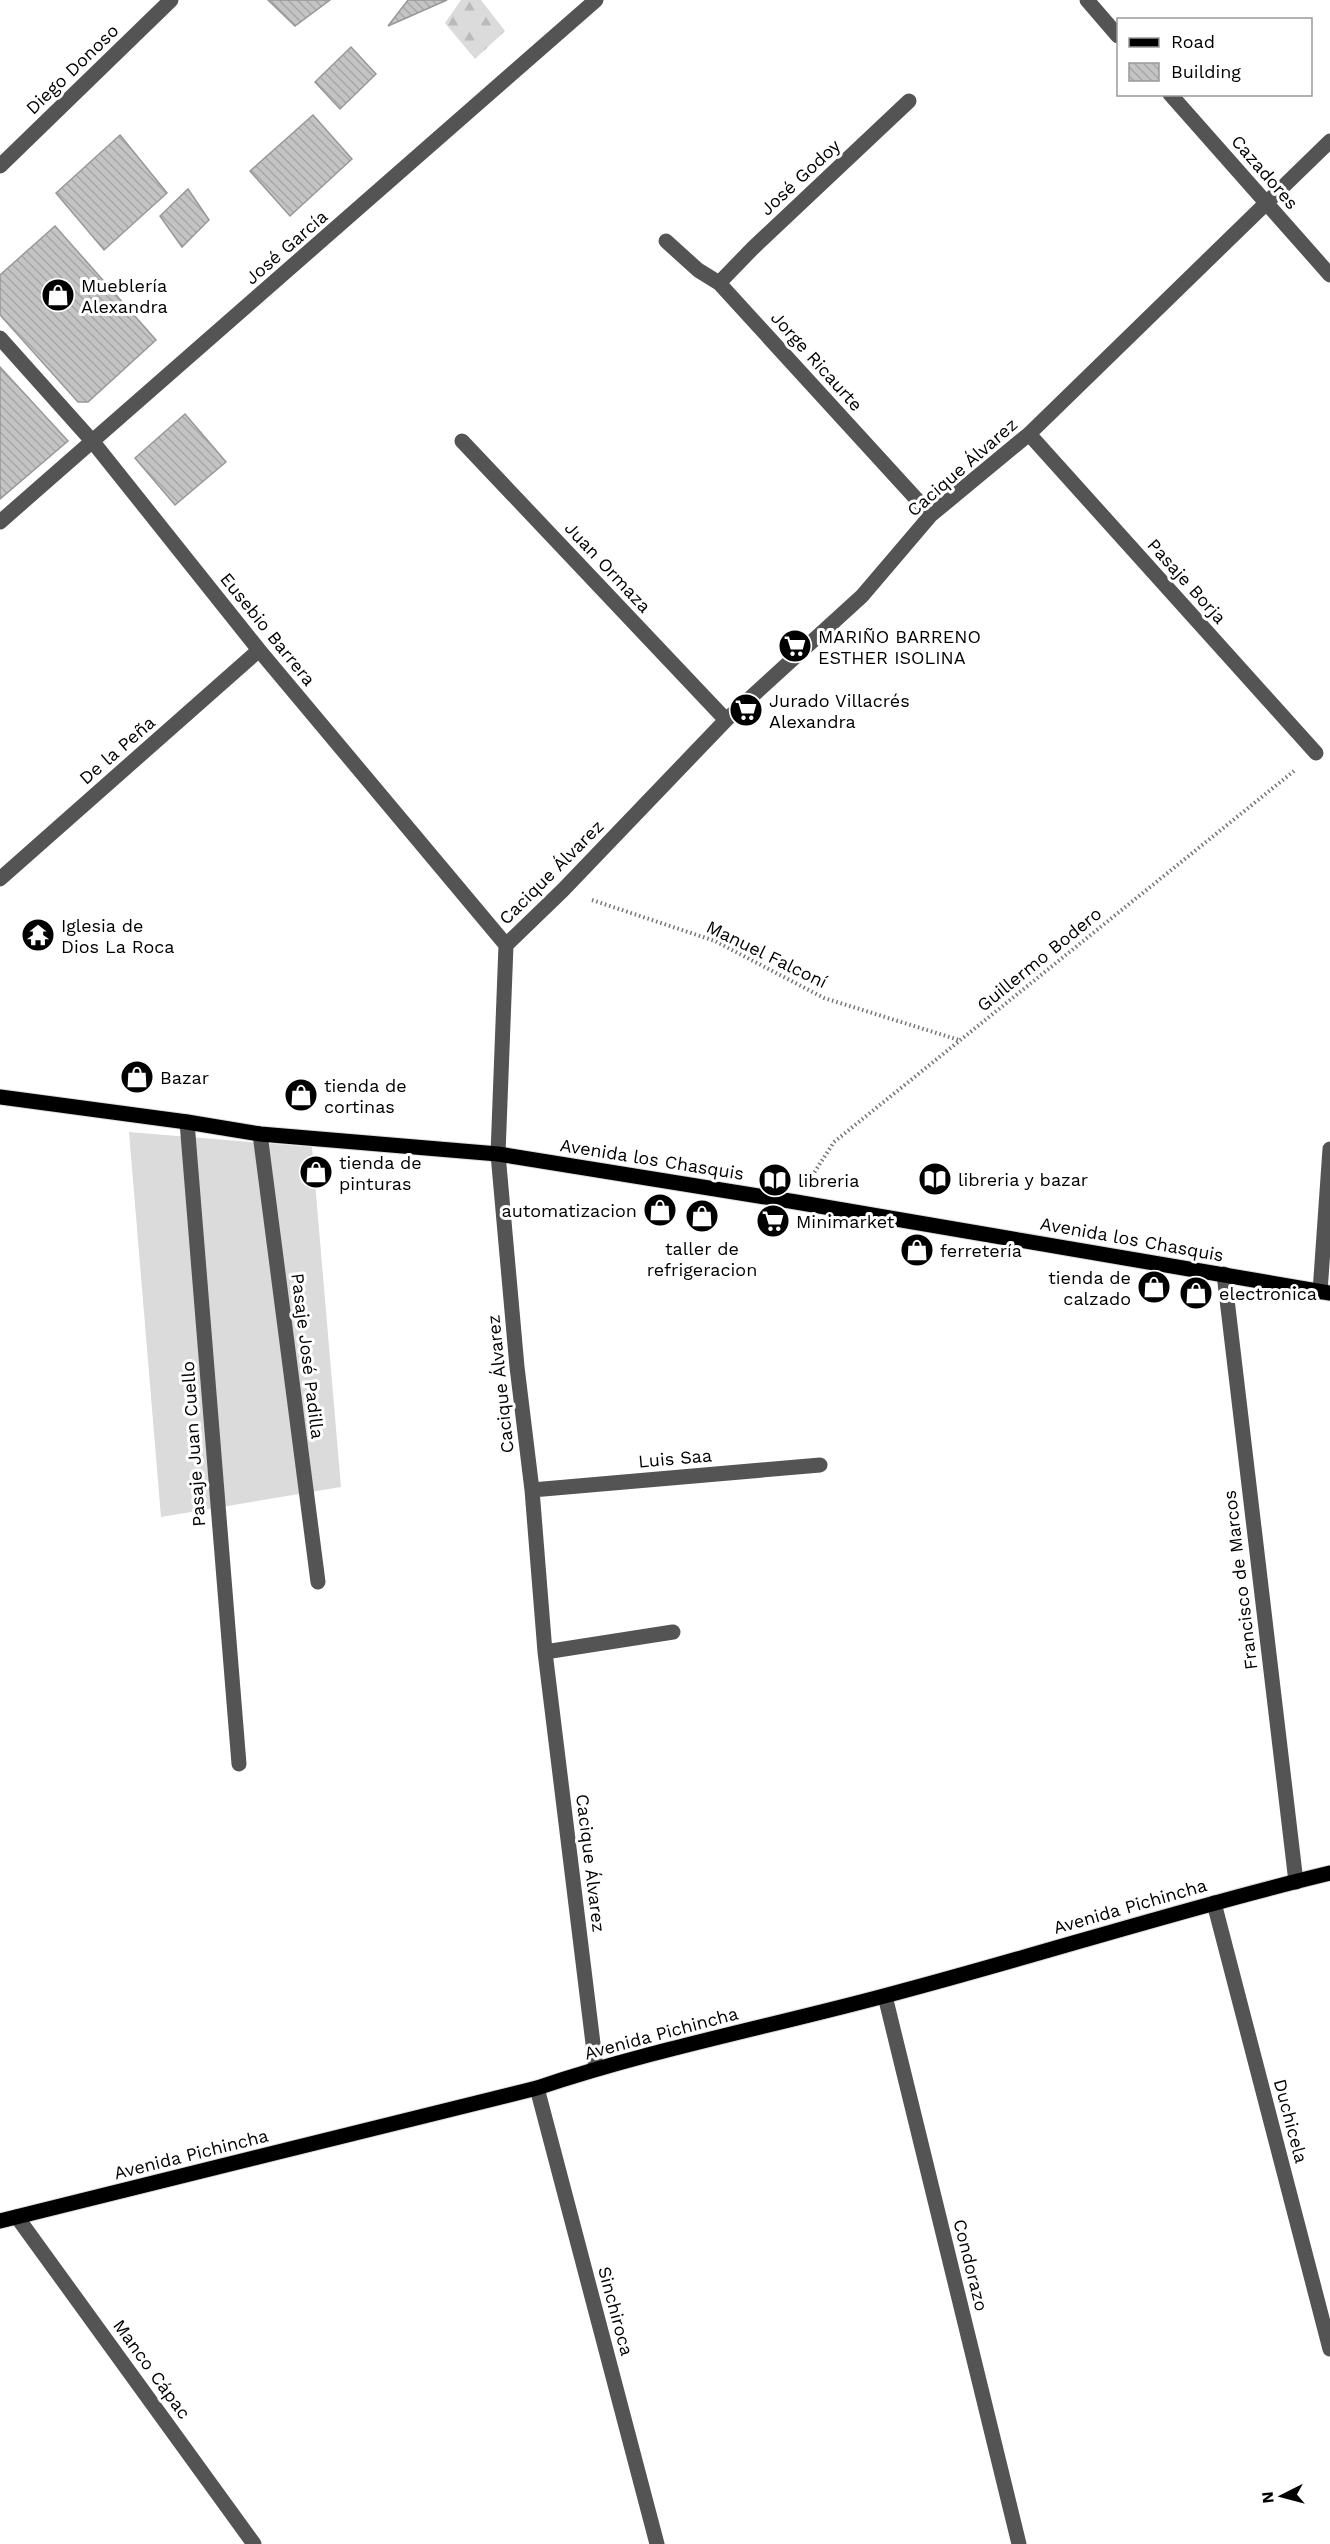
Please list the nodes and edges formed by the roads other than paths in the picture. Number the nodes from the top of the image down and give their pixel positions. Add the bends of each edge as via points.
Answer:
1 (171, 0) edge
2 (596, 0) edge
3 (1087, 0) edge
4 (1117, 34) edge
5 (1172, 96) edge
6 (909, 101) dead end
7 (1330, 141) edge
8 (0, 166) edge
9 (1265, 202) junction
10 (666, 241) dead end
11 (1330, 275) edge
12 (719, 284) junction
13 (0, 338) edge
14 (1029, 435) junction
15 (462, 441) dead end
16 (93, 442) junction
17 (931, 515) junction
18 (0, 522) edge
19 (259, 650) junction
20 (726, 720) junction
21 (1316, 753) road end
22 (0, 879) edge
23 (506, 945) junction
24 (0, 1097) edge
25 (188, 1122) junction
26 (260, 1134) junction
27 (1330, 1149) edge
28 (498, 1154) junction
29 (1224, 1274) junction
30 (1325, 1292) edge
31 (820, 1465) dead end
32 (532, 1490) junction
33 (318, 1582) dead end
34 (673, 1632) dead end
35 (545, 1652) junction
36 (239, 1764) dead end
37 (1330, 1874) edge
38 (1296, 1882) junction
39 (1214, 1903) junction
40 (885, 1996) junction
41 (596, 2068) junction
42 (537, 2088) junction
43 (17, 2217) junction
44 (0, 2221) edge
45 (1330, 2349) edge
46 (255, 2544) edge
47 (657, 2544) edge
48 (1019, 2544) edge

1 - 8 street, Diego Donoso
2 - 16 street, José García
3 - 4 street
5 - 9 street, Cazadores
6 - 12 street, José Godoy
7 - 9 street, Cacique Álvarez
9 - 11 street, Cazadores
9 - 14 street, Cacique Álvarez
10 - 12 street, Jorge Ricaurte
12 - 17 street, Jorge Ricaurte
13 - 16 street, Eusebio Barrera
14 - 17 street, Cacique Álvarez
14 - 21 street, Pasaje Borja
15 - 20 street, Juan Ormaza
16 - 18 street, José García
16 - 19 street, Eusebio Barrera
17 - 20 street, Cacique Álvarez via 862,596
19 - 22 street, De la Peña
19 - 23 street, Eusebio Barrera
20 - 23 street, Cacique Álvarez
23 - 28 street, Cacique Álvarez
24 - 25 main road, Avenida los Chasquis
25 - 26 main road, Avenida los Chasquis
25 - 36 street, Pasaje Juan Cuello
26 - 28 main road, Avenida los Chasquis
26 - 33 street, Pasaje José Padilla
27 - 30 street
28 - 29 main road, Avenida los Chasquis
28 - 32 street, Cacique Álvarez
29 - 30 main road, Avenida los Chasquis
29 - 38 street, Francisco de Marcos
31 - 32 street, Luis Saa
32 - 35 street, Cacique Álvarez
34 - 35 street
35 - 41 street, Cacique Álvarez
37 - 38 main road, Avenida Pichincha
38 - 39 main road, Avenida Pichincha
39 - 40 main road, Avenida Pichincha
39 - 45 street, Duchicela
40 - 41 main road, Avenida Pichincha
40 - 48 street, Condorazo
41 - 42 main road, Avenida Pichincha
42 - 43 main road, Avenida Pichincha
42 - 47 street, Sinchiroca
43 - 44 main road, Avenida Pichincha
43 - 46 street, Manco Cápac

